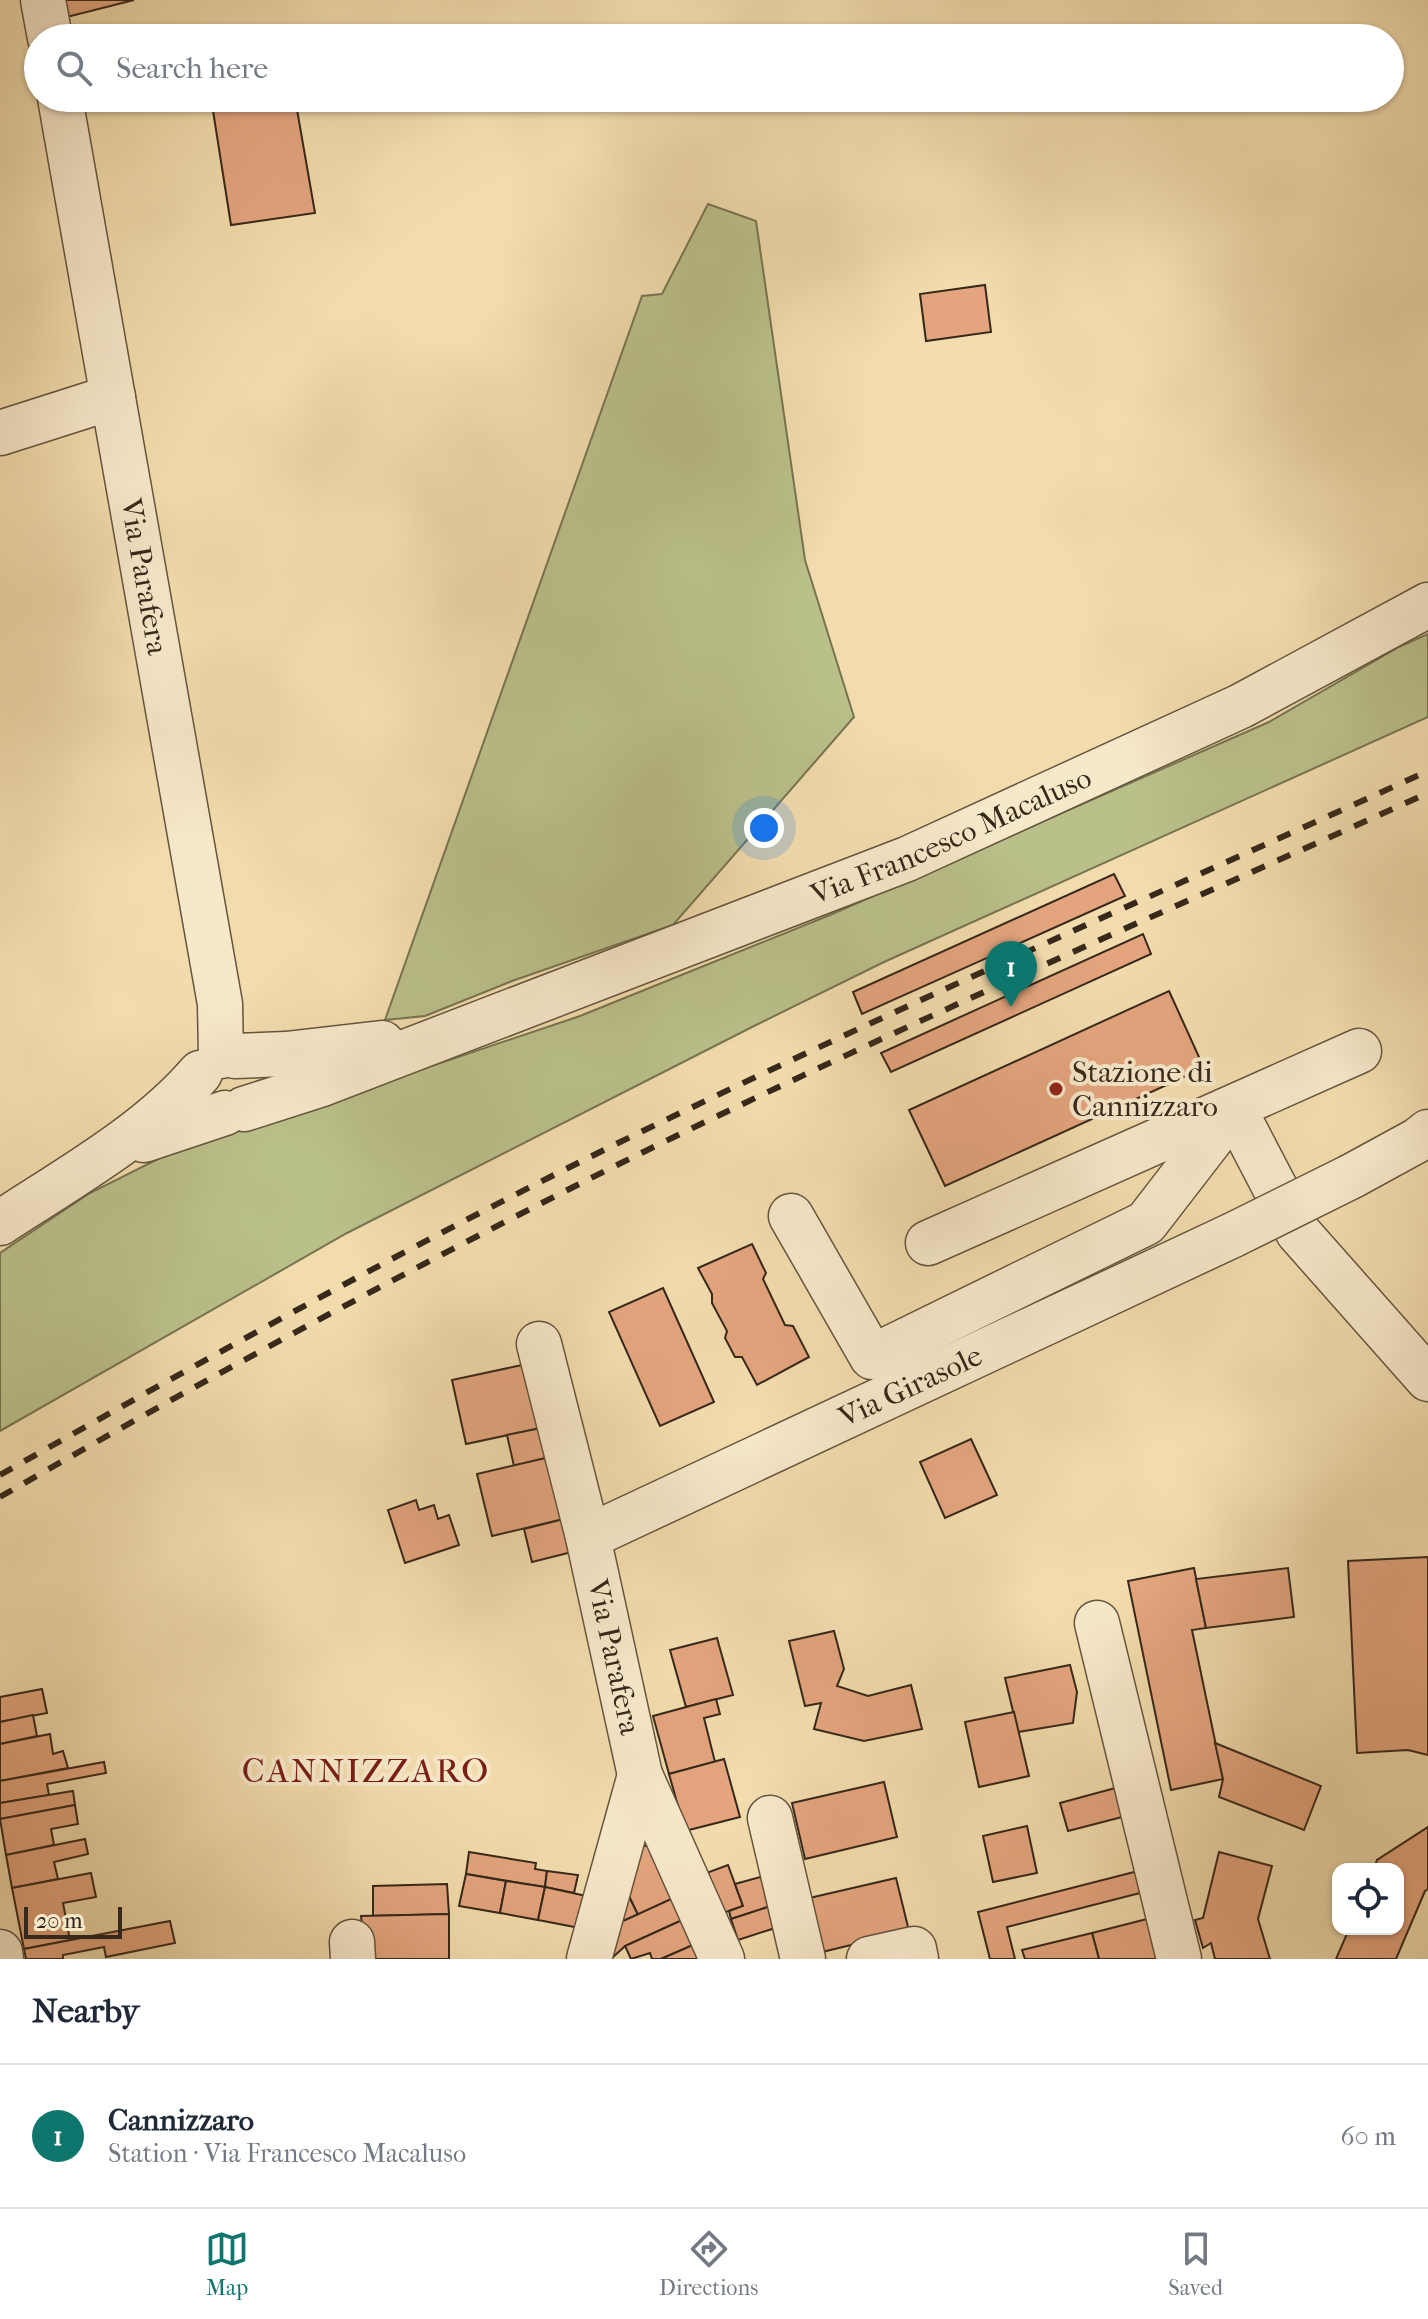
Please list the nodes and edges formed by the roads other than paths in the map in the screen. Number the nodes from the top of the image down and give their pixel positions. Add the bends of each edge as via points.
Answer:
1 (43, 0) edge
2 (47, 24) edge
3 (62, 112) edge
4 (113, 397) junction
5 (0, 433) edge
6 (1428, 605) edge
7 (459, 1031) junction
8 (1359, 1051) dead end
9 (219, 1062) junction
10 (1234, 1109) junction
11 (234, 1111) junction
12 (1428, 1132) edge
13 (87, 1166) junction
14 (791, 1216) dead end
15 (0, 1223) edge
16 (928, 1243) dead end
17 (539, 1344) dead end
18 (1428, 1379) edge
19 (588, 1537) junction
20 (1097, 1623) dead end
21 (640, 1775) junction
22 (770, 1818) dead end
23 (0, 1952) edge
24 (1, 1959) edge
25 (589, 1959) edge
26 (722, 1959) edge
27 (803, 1959) edge
28 (869, 1959) edge
29 (916, 1959) edge
30 (1179, 1959) edge

1 - 2 street
3 - 4 street, Via Parafera
4 - 5 street
4 - 9 street, Via Parafera via 220,1004
6 - 7 street, Via Francesco Macaluso via 1241,706 907,859
7 - 9 street
7 - 11 street via 322,1084
8 - 10 street
9 - 11 street via 251,1067 256,1079 256,1093
9 - 13 street
10 - 14 street via 1146,1223 872,1357
10 - 16 street
10 - 18 street via 1298,1232
11 - 13 street
12 - 19 street, Via Girasole, bridge via 1233,1235
13 - 15 street
17 - 19 street, Via Parafera
19 - 21 street, Via Parafera
20 - 30 street
21 - 25 street
21 - 26 street, Via Parafera
22 - 27 street
23 - 24 street
28 - 29 street via 914,1949

